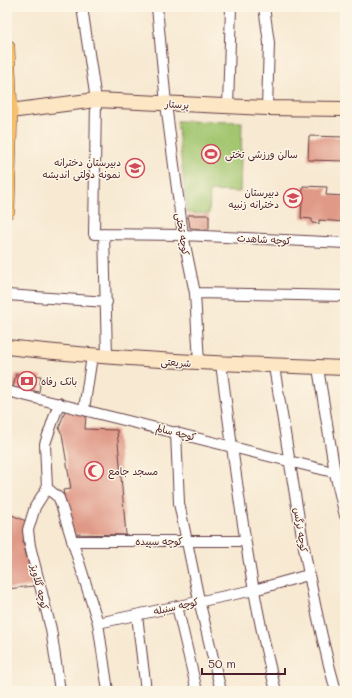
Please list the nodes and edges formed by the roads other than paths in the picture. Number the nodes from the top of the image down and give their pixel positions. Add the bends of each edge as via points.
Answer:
1 (82, 7) edge
2 (157, 7) edge
3 (231, 7) edge
4 (264, 7) edge
5 (7, 47) edge
6 (96, 100) junction
7 (166, 104) junction
8 (228, 107) junction
9 (267, 108) junction
10 (345, 108) edge
11 (10, 111) junction
12 (7, 211) edge
13 (104, 234) junction
14 (183, 235) junction
15 (345, 243) edge
16 (195, 293) junction
17 (7, 295) edge
18 (345, 296) edge
19 (107, 302) junction
20 (7, 347) edge
21 (92, 356) junction
22 (107, 356) junction
23 (199, 363) junction
24 (220, 364) junction
25 (274, 367) junction
26 (318, 368) junction
27 (345, 368) edge
28 (7, 391) edge
29 (59, 403) junction
30 (84, 409) junction
31 (176, 432) junction
32 (232, 445) junction
33 (290, 460) junction
34 (340, 474) edge
35 (47, 488) junction
36 (345, 516) edge
37 (245, 540) junction
38 (72, 541) junction
39 (188, 542) junction
40 (308, 575) junction
41 (254, 590) junction
42 (199, 600) junction
43 (176, 606) junction
44 (137, 615) junction
45 (98, 623) junction
46 (60, 691) edge
47 (108, 691) edge
48 (146, 691) edge
49 (197, 691) edge
50 (221, 691) edge
51 (276, 691) edge
52 (336, 691) edge

1 - 6 street
2 - 7 street, کوچه تختی
3 - 8 street
4 - 9 street via 269,43
5 - 11 main road
6 - 7 street, پرستار
6 - 11 street, پرستار
6 - 13 street via 94,234
7 - 8 street, پرستار
7 - 14 street, کوچه تختی
8 - 9 street, پرستار
9 - 10 street, پرستار
11 - 12 main road
13 - 14 street, کوچه شاهدت
13 - 19 street
14 - 15 street, کوچه شاهدت
14 - 16 street, کوچه تختی
16 - 18 street
16 - 23 street, کوچه تختی
17 - 19 street
19 - 22 street
20 - 21 street, شریعتی
21 - 22 street, شریعتی
21 - 30 street
22 - 23 street, شریعتی
23 - 24 street, شریعتی
24 - 25 street, شریعتی
24 - 32 street
25 - 26 street, شریعتی
25 - 33 street, کوچه نرگس
26 - 27 street, شریعتی
26 - 34 street
28 - 29 street, کوچه سالم
29 - 30 street, کوچه سالم
29 - 35 street via 44,444
30 - 31 street, کوچه سالم
31 - 32 street, کوچه سالم
31 - 39 street via 179,503
32 - 33 street, کوچه سالم
32 - 37 street
33 - 34 street, کوچه سالم
33 - 40 street, کوچه نرگس
34 - 36 street
35 - 38 street via 59,498
35 - 46 street, کوچه گلاویژ via 35,507 28,530 51,629
37 - 39 street, کوچه سپیده
37 - 41 street
38 - 39 street, کوچه سپیده
38 - 45 street
39 - 42 street
40 - 41 street, کوچه سنبله
40 - 52 street, کوچه نرگس
41 - 42 street, کوچه سنبله
41 - 51 street
42 - 43 street, کوچه سنبله
42 - 50 street
43 - 44 street, کوچه سنبله
43 - 49 street
44 - 45 street, کوچه سنبله
44 - 48 street
45 - 47 street

